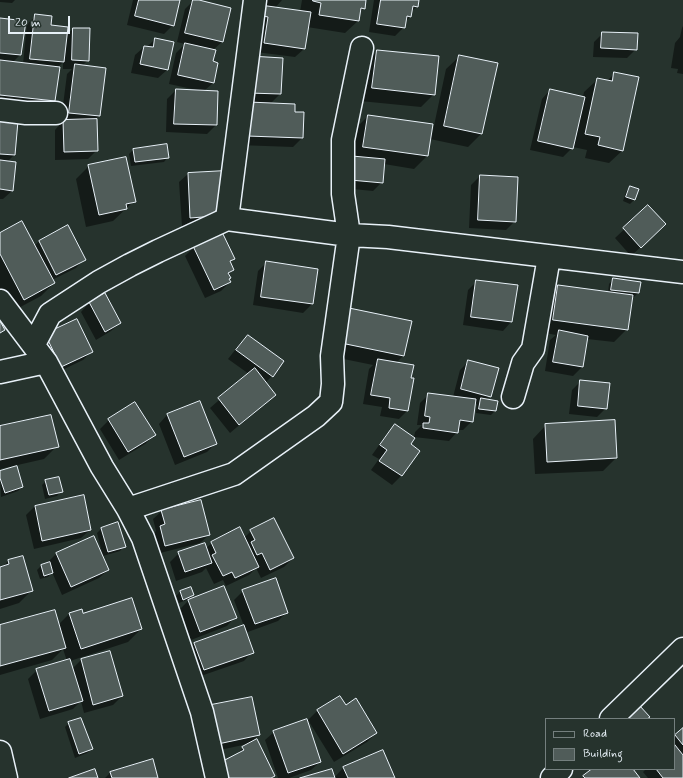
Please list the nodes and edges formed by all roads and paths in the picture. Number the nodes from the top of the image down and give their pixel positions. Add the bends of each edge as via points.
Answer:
1 (255, 0) edge
2 (362, 48) dead end
3 (0, 110) edge
4 (56, 112) dead end
5 (227, 219) junction
6 (349, 235) junction
7 (549, 257) junction
8 (683, 272) edge
9 (0, 301) edge
10 (40, 353) junction
11 (0, 372) edge
12 (513, 397) dead end
13 (128, 509) junction
14 (683, 649) edge
15 (612, 718) edge
16 (560, 770) edge
17 (217, 778) edge
18 (552, 778) edge

1 - 5 street
2 - 6 street via 343,140 343,194
3 - 4 street via 26,113
5 - 6 street
5 - 10 street via 130,265 50,314
6 - 7 street via 388,237
6 - 13 street via 332,356 331,402 316,416 234,474
7 - 8 street
7 - 12 street via 533,349 523,363
9 - 10 street
10 - 11 street
10 - 13 street via 102,467
13 - 17 street via 144,538 202,712
14 - 15 street
16 - 18 street

